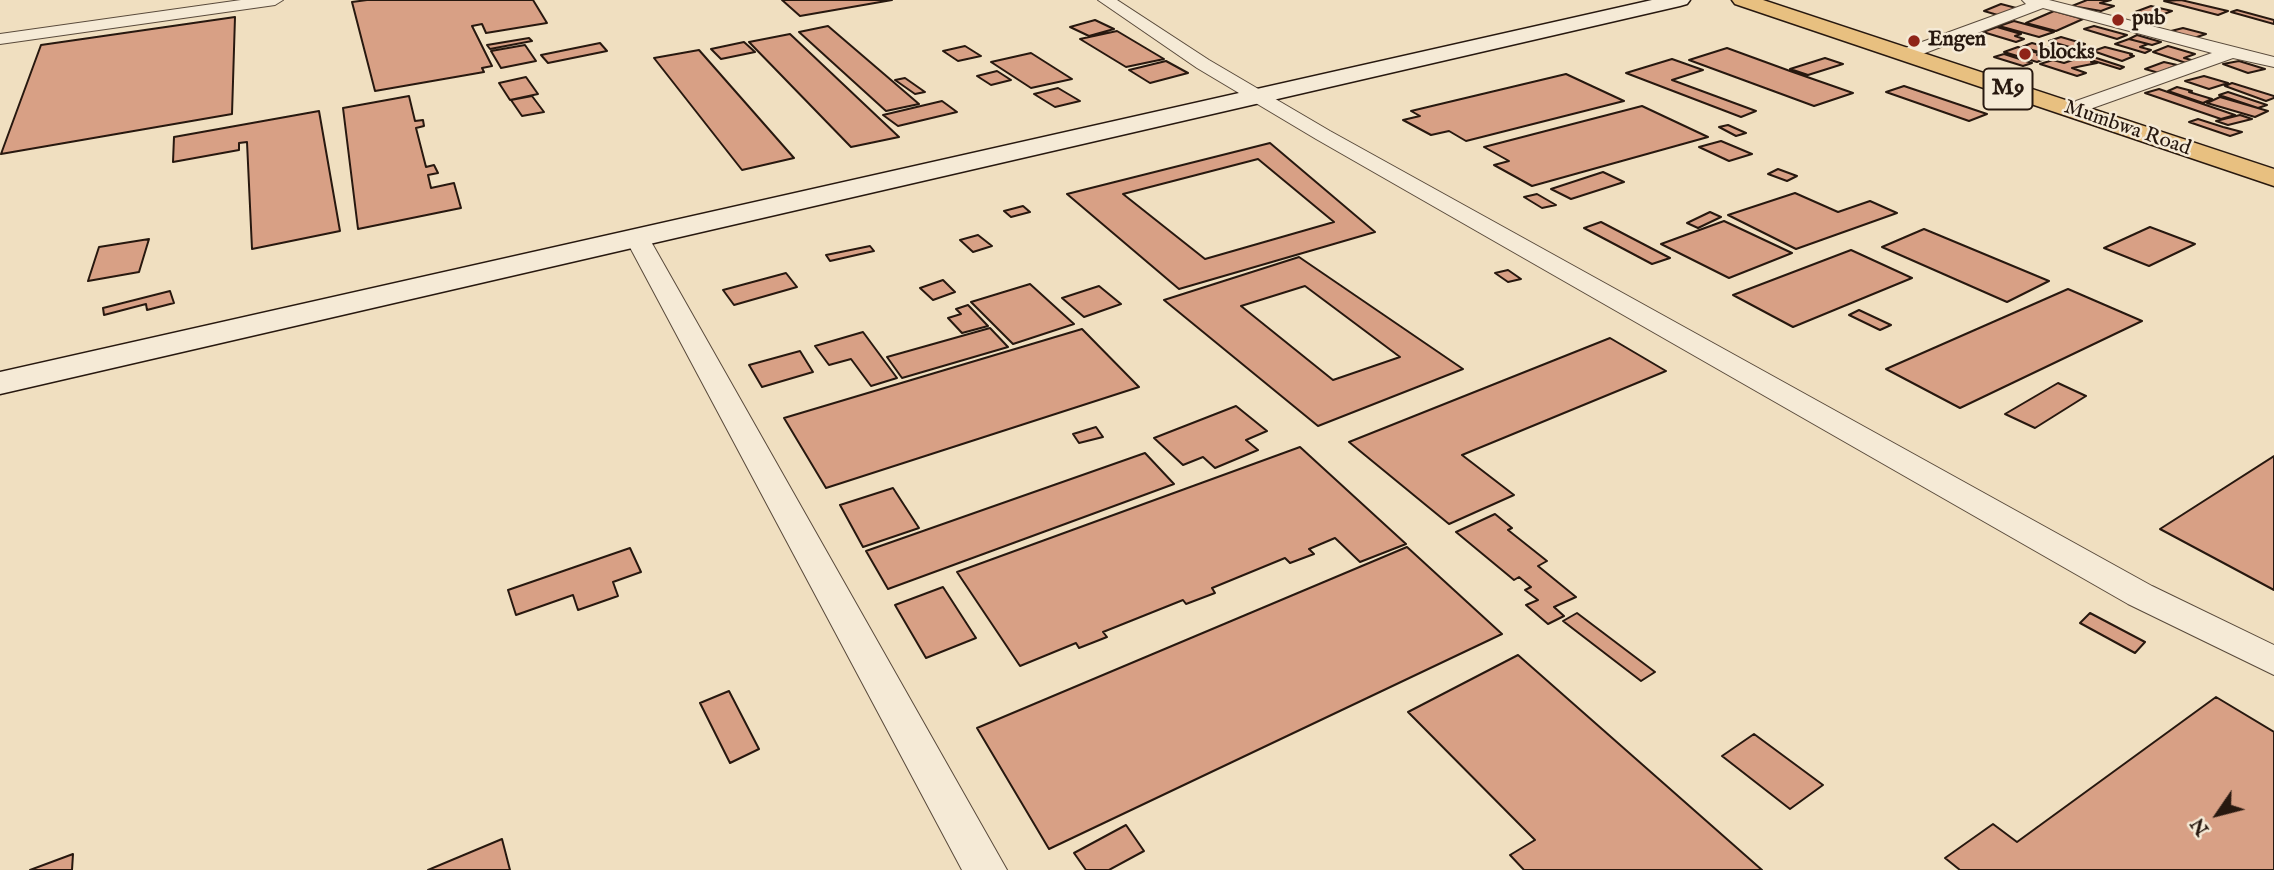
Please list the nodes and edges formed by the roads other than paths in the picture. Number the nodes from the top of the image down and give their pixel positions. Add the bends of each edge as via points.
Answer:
1 (275, 0) edge
2 (1106, 0) edge
3 (1680, 0) edge
4 (1742, 0) edge
5 (1763, 0) edge
6 (2037, 2) edge
7 (0, 39) edge
8 (1912, 52) junction
9 (2230, 52) junction
10 (2274, 62) edge
11 (1260, 97) junction
12 (2083, 105) junction
13 (2274, 168) edge
14 (2274, 178) edge
15 (637, 238) junction
16 (0, 383) edge
17 (2274, 662) edge
18 (985, 870) edge

1 - 7 street
2 - 11 street
3 - 11 street
4 - 8 main road, Mumbwa Road / M9
5 - 8 main road, Mumbwa Road / M9
6 - 8 street
6 - 9 street
8 - 12 main road, Mumbwa Road / M9
8 - 14 main road, Mumbwa Road / M9
9 - 10 street
9 - 12 street
11 - 15 street
11 - 17 street via 2140,595
12 - 13 main road, Mumbwa Road / M9
15 - 16 street
15 - 18 street

